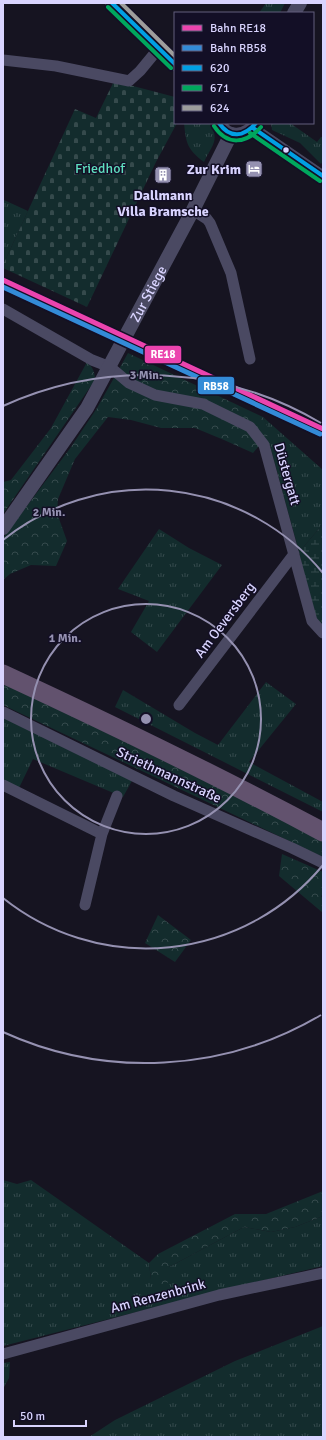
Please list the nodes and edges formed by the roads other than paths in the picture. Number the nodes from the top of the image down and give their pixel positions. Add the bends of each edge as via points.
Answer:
1 (112, 3) edge
2 (300, 3) edge
3 (295, 12) edge
4 (159, 48) junction
5 (3, 60) edge
6 (174, 63) edge
7 (220, 124) edge
8 (255, 125) edge
9 (230, 134) junction
10 (323, 176) edge
11 (192, 210) junction
12 (3, 309) edge
13 (250, 359) dead end
14 (110, 367) junction
15 (3, 528) edge
16 (294, 554) junction
17 (323, 633) edge
18 (3, 662) edge
19 (3, 674) edge
20 (179, 705) dead end
21 (3, 712) edge
22 (3, 785) edge
23 (117, 796) dead end
24 (323, 820) edge
25 (323, 832) edge
26 (102, 834) junction
27 (323, 863) edge
28 (85, 905) dead end
29 (323, 1273) edge
30 (3, 1354) edge

1 - 4 street
2 - 3 street
4 - 5 street via 129,81 56,66
4 - 6 street
7 - 9 street
8 - 9 street via 243,134
8 - 10 street
9 - 11 street, Zur Stiege
11 - 13 street via 210,223 231,273
11 - 14 street, Zur Stiege
12 - 14 street, Düstergatt via 92,360
14 - 15 street, Zur Stiege via 69,436
14 - 16 street, Düstergatt via 129,383 156,395 203,404 250,426 264,444
16 - 17 street, Düstergatt via 312,621
16 - 20 street, Am Oeversberg
18 - 24 highway via 129,721
19 - 25 highway via 124,730
21 - 27 street, Striethmannstraße via 174,796
22 - 26 street
23 - 26 street
26 - 28 street
29 - 30 street, Am Renzenbrink via 219,1295

